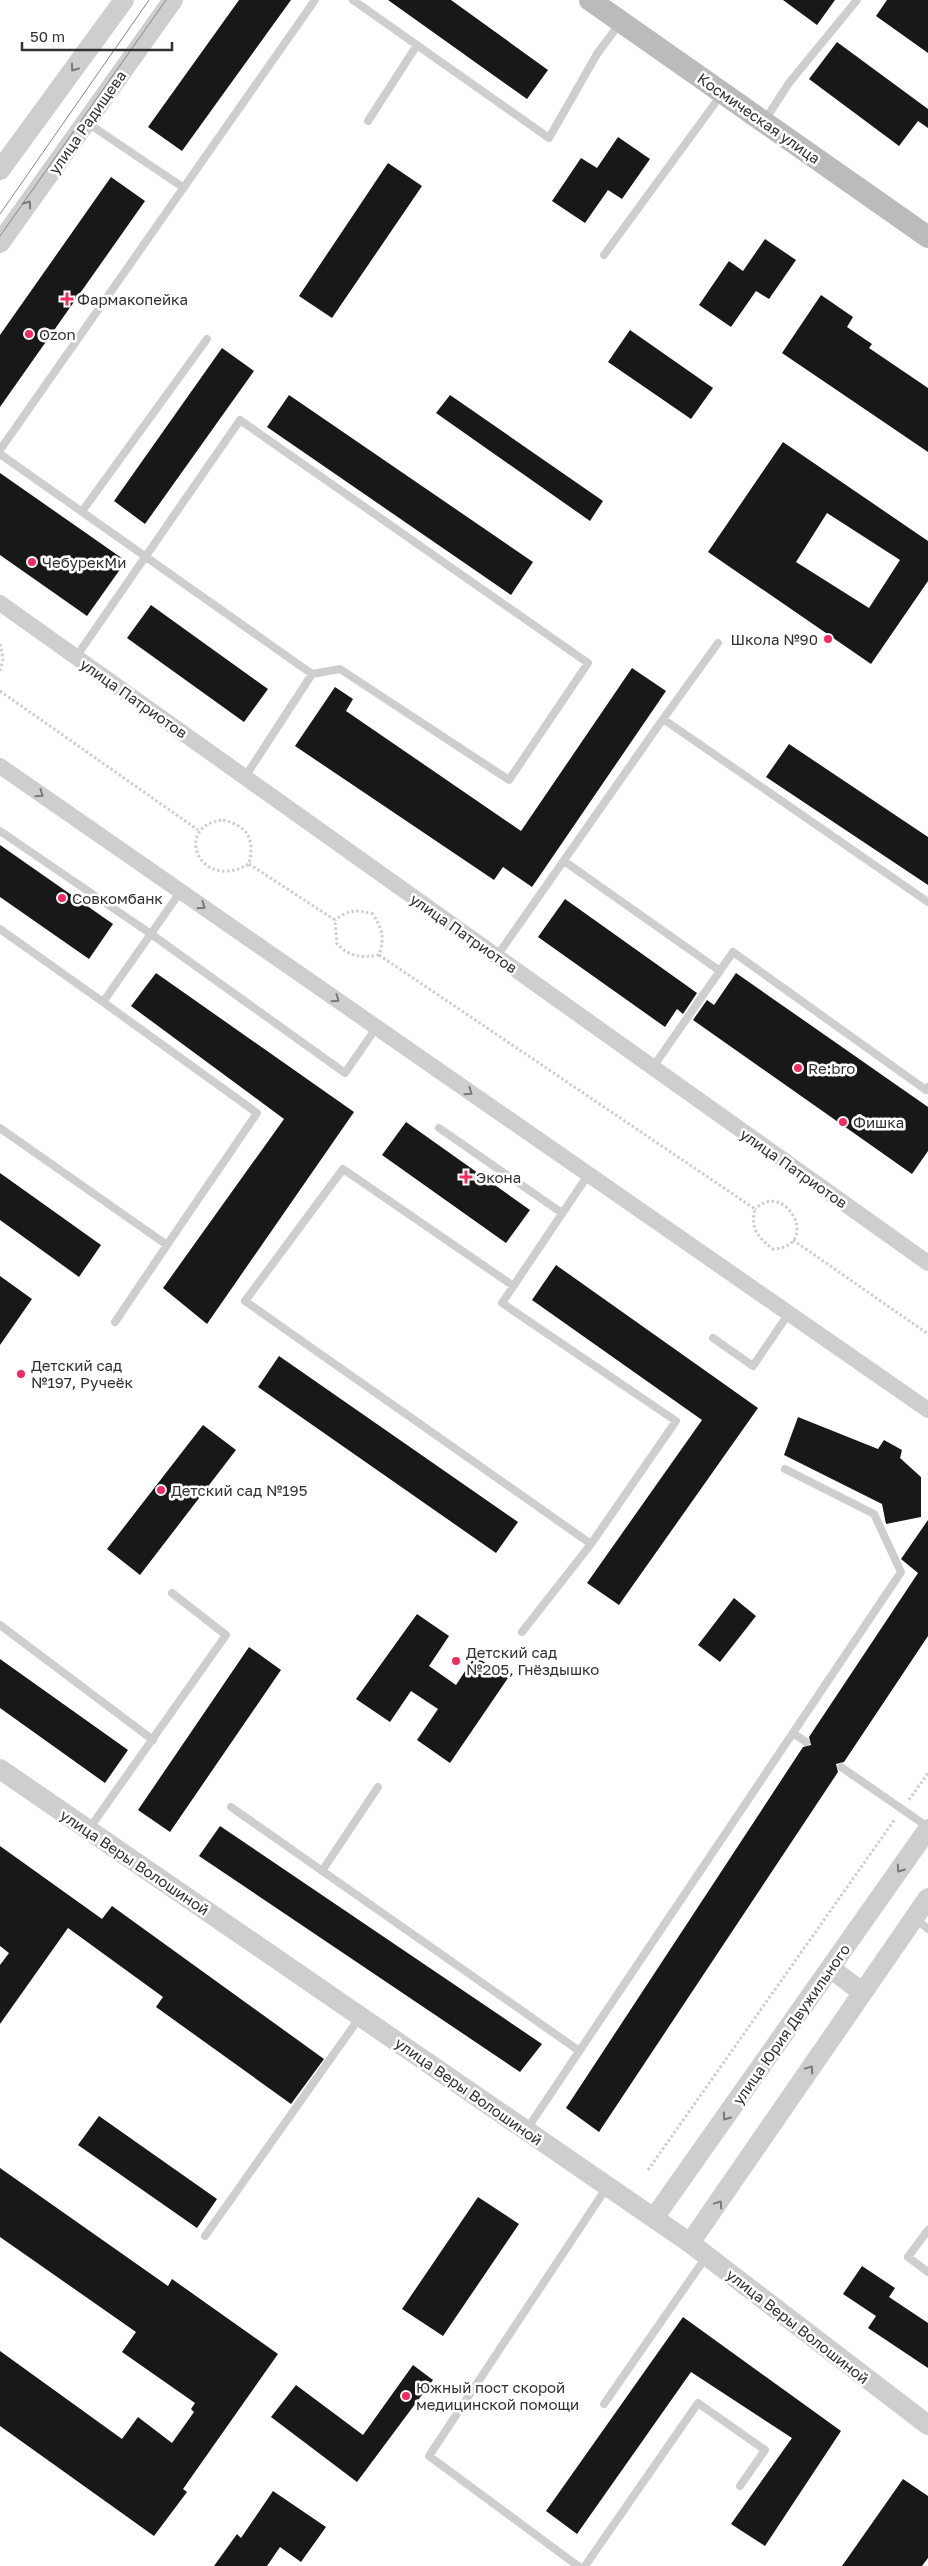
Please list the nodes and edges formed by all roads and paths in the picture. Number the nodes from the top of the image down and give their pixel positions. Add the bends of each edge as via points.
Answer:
1 (124, 0) edge
2 (173, 0) edge
3 (315, 0) edge
4 (353, 0) edge
5 (857, 0) edge
6 (594, 1) edge
7 (621, 21) junction
8 (418, 45) junction
9 (723, 92) junction
10 (368, 120) dead end
11 (86, 122) junction
12 (763, 122) junction
13 (0, 170) edge
14 (184, 188) junction
15 (928, 237) edge
16 (0, 243) edge
17 (604, 255) dead end
18 (206, 339) dead end
19 (0, 452) edge
20 (83, 510) junction
21 (144, 558) junction
22 (0, 603) edge
23 (718, 642) dead end
24 (0, 644) edge
25 (76, 657) junction
26 (0, 671) edge
27 (312, 674) junction
28 (0, 691) edge
29 (663, 719) junction
30 (2, 771) edge
31 (245, 777) junction
32 (198, 830) junction
33 (0, 831) edge
34 (564, 861) junction
35 (249, 864) junction
36 (181, 891) junction
37 (928, 902) edge
38 (336, 920) junction
39 (0, 929) edge
40 (150, 934) junction
41 (379, 955) junction
42 (497, 956) junction
43 (720, 971) junction
44 (103, 1002) junction
45 (376, 1028) junction
46 (653, 1068) junction
47 (928, 1087) edge
48 (0, 1128) edge
49 (439, 1128) dead end
50 (588, 1175) junction
51 (755, 1209) junction
52 (562, 1213) junction
53 (793, 1240) junction
54 (167, 1245) junction
55 (927, 1261) edge
56 (512, 1286) junction
57 (789, 1313) junction
58 (115, 1322) dead end
59 (928, 1334) edge
60 (713, 1338) dead end
61 (928, 1410) edge
62 (785, 1469) dead end
63 (591, 1544) junction
64 (172, 1593) dead end
65 (0, 1625) edge
66 (522, 1632) dead end
67 (793, 1733) junction
68 (153, 1740) junction
69 (806, 1742) dead end
70 (841, 1767) dead end
71 (0, 1769) edge
72 (928, 1773) edge
73 (378, 1787) dead end
74 (231, 1807) dead end
75 (902, 1809) junction
76 (928, 1828) edge
77 (88, 1831) junction
78 (322, 1871) junction
79 (928, 1898) edge
80 (921, 1923) edge
81 (830, 1968) junction
82 (862, 1992) junction
83 (361, 2015) junction
84 (578, 2050) junction
85 (525, 2130) junction
86 (648, 2170) dead end
87 (608, 2186) junction
88 (654, 2218) junction
89 (928, 2230) edge
90 (205, 2236) dead end
91 (690, 2243) junction
92 (708, 2256) junction
93 (928, 2272) edge
94 (604, 2404) dead end
95 (928, 2425) edge
96 (740, 2486) dead end
97 (578, 2566) edge
98 (585, 2566) edge

1 -> 13 street
2 - 11 street, улица Радищева
3 - 14 lane
4 - 8 lane
5 - 12 lane via 789,83
6 - 7 main road, Космическая улица
7 - 8 lane via 597,54 550,138
7 - 9 main road, Космическая улица
8 - 10 lane
9 - 12 main road, Космическая улица
9 - 17 lane
11 - 14 lane
16 -> 11 street, улица Радищева
12 - 15 main road, Космическая улица
14 - 19 lane
18 - 20 lane
19 - 20 lane
20 - 21 lane
21 - 25 lane
21 - 27 lane
21 - 27 lane via 240,420 588,663 509,780 340,669
22 - 25 street, улица Патриотов
23 - 29 lane
24 - 26 path
25 - 31 street, улица Патриотов
27 - 31 lane
28 - 32 path
29 - 34 lane
29 - 37 lane
30 -> 36 street
31 - 42 street, улица Патриотов
32 - 35 path via 195,842 199,858 209,868 225,873
32 - 35 path via 210,821 237,823 249,836 253,849
33 - 40 lane
34 - 42 lane
34 - 43 lane
35 - 38 path
36 - 40 lane
36 -> 45 street
38 - 41 path via 337,944 346,952 358,957
38 - 41 path via 347,911 373,914 382,929 384,942
39 - 44 lane
40 - 44 lane
40 - 45 lane via 345,1073
41 - 51 path
42 - 46 street, улица Патриотов
43 - 46 lane
43 - 47 lane via 733,952 926,1090
44 - 54 lane via 257,1113
45 -> 50 street
46 - 55 street, улица Патриотов
48 - 54 lane
49 - 52 lane
50 - 52 lane
50 - 57 street
51 - 53 path via 754,1228 760,1239 773,1249 791,1245
51 - 53 path via 772,1200 783,1204 796,1221
52 - 56 lane
53 - 59 path
54 - 58 lane
56 - 63 lane via 502,1303 676,1421
56 - 63 lane via 343,1169 246,1301
57 - 60 lane via 754,1366
57 - 61 street
62 - 67 lane via 874,1514 901,1572
63 - 66 lane
64 - 68 lane via 226,1635
65 - 68 lane
67 - 69 lane
67 - 84 lane
68 - 77 lane
70 - 75 lane
71 - 77 street, улица Веры Волошиной
72 - 75 path
73 - 78 lane
74 - 78 lane
75 - 76 lane
75 - 86 path
76 -> 81 street, улица Юрия Двужильного
77 - 83 street, улица Веры Волошиной
78 - 84 lane
79 - 80 street
80 - 82 street
81 - 82 street
81 -> 88 street, улица Юрия Двужильного
91 -> 82 street
83 - 85 street, улица Веры Волошиной
83 - 90 lane
84 - 85 lane
85 - 87 street, улица Веры Волошиной
87 - 88 street, улица Веры Волошиной
87 - 97 lane via 429,2456
88 - 91 street, улица Веры Волошиной
89 - 93 lane via 908,2257
91 - 92 street, улица Веры Волошиной
92 - 94 lane
92 - 95 street, улица Веры Волошиной
96 - 98 lane via 765,2450 698,2403

